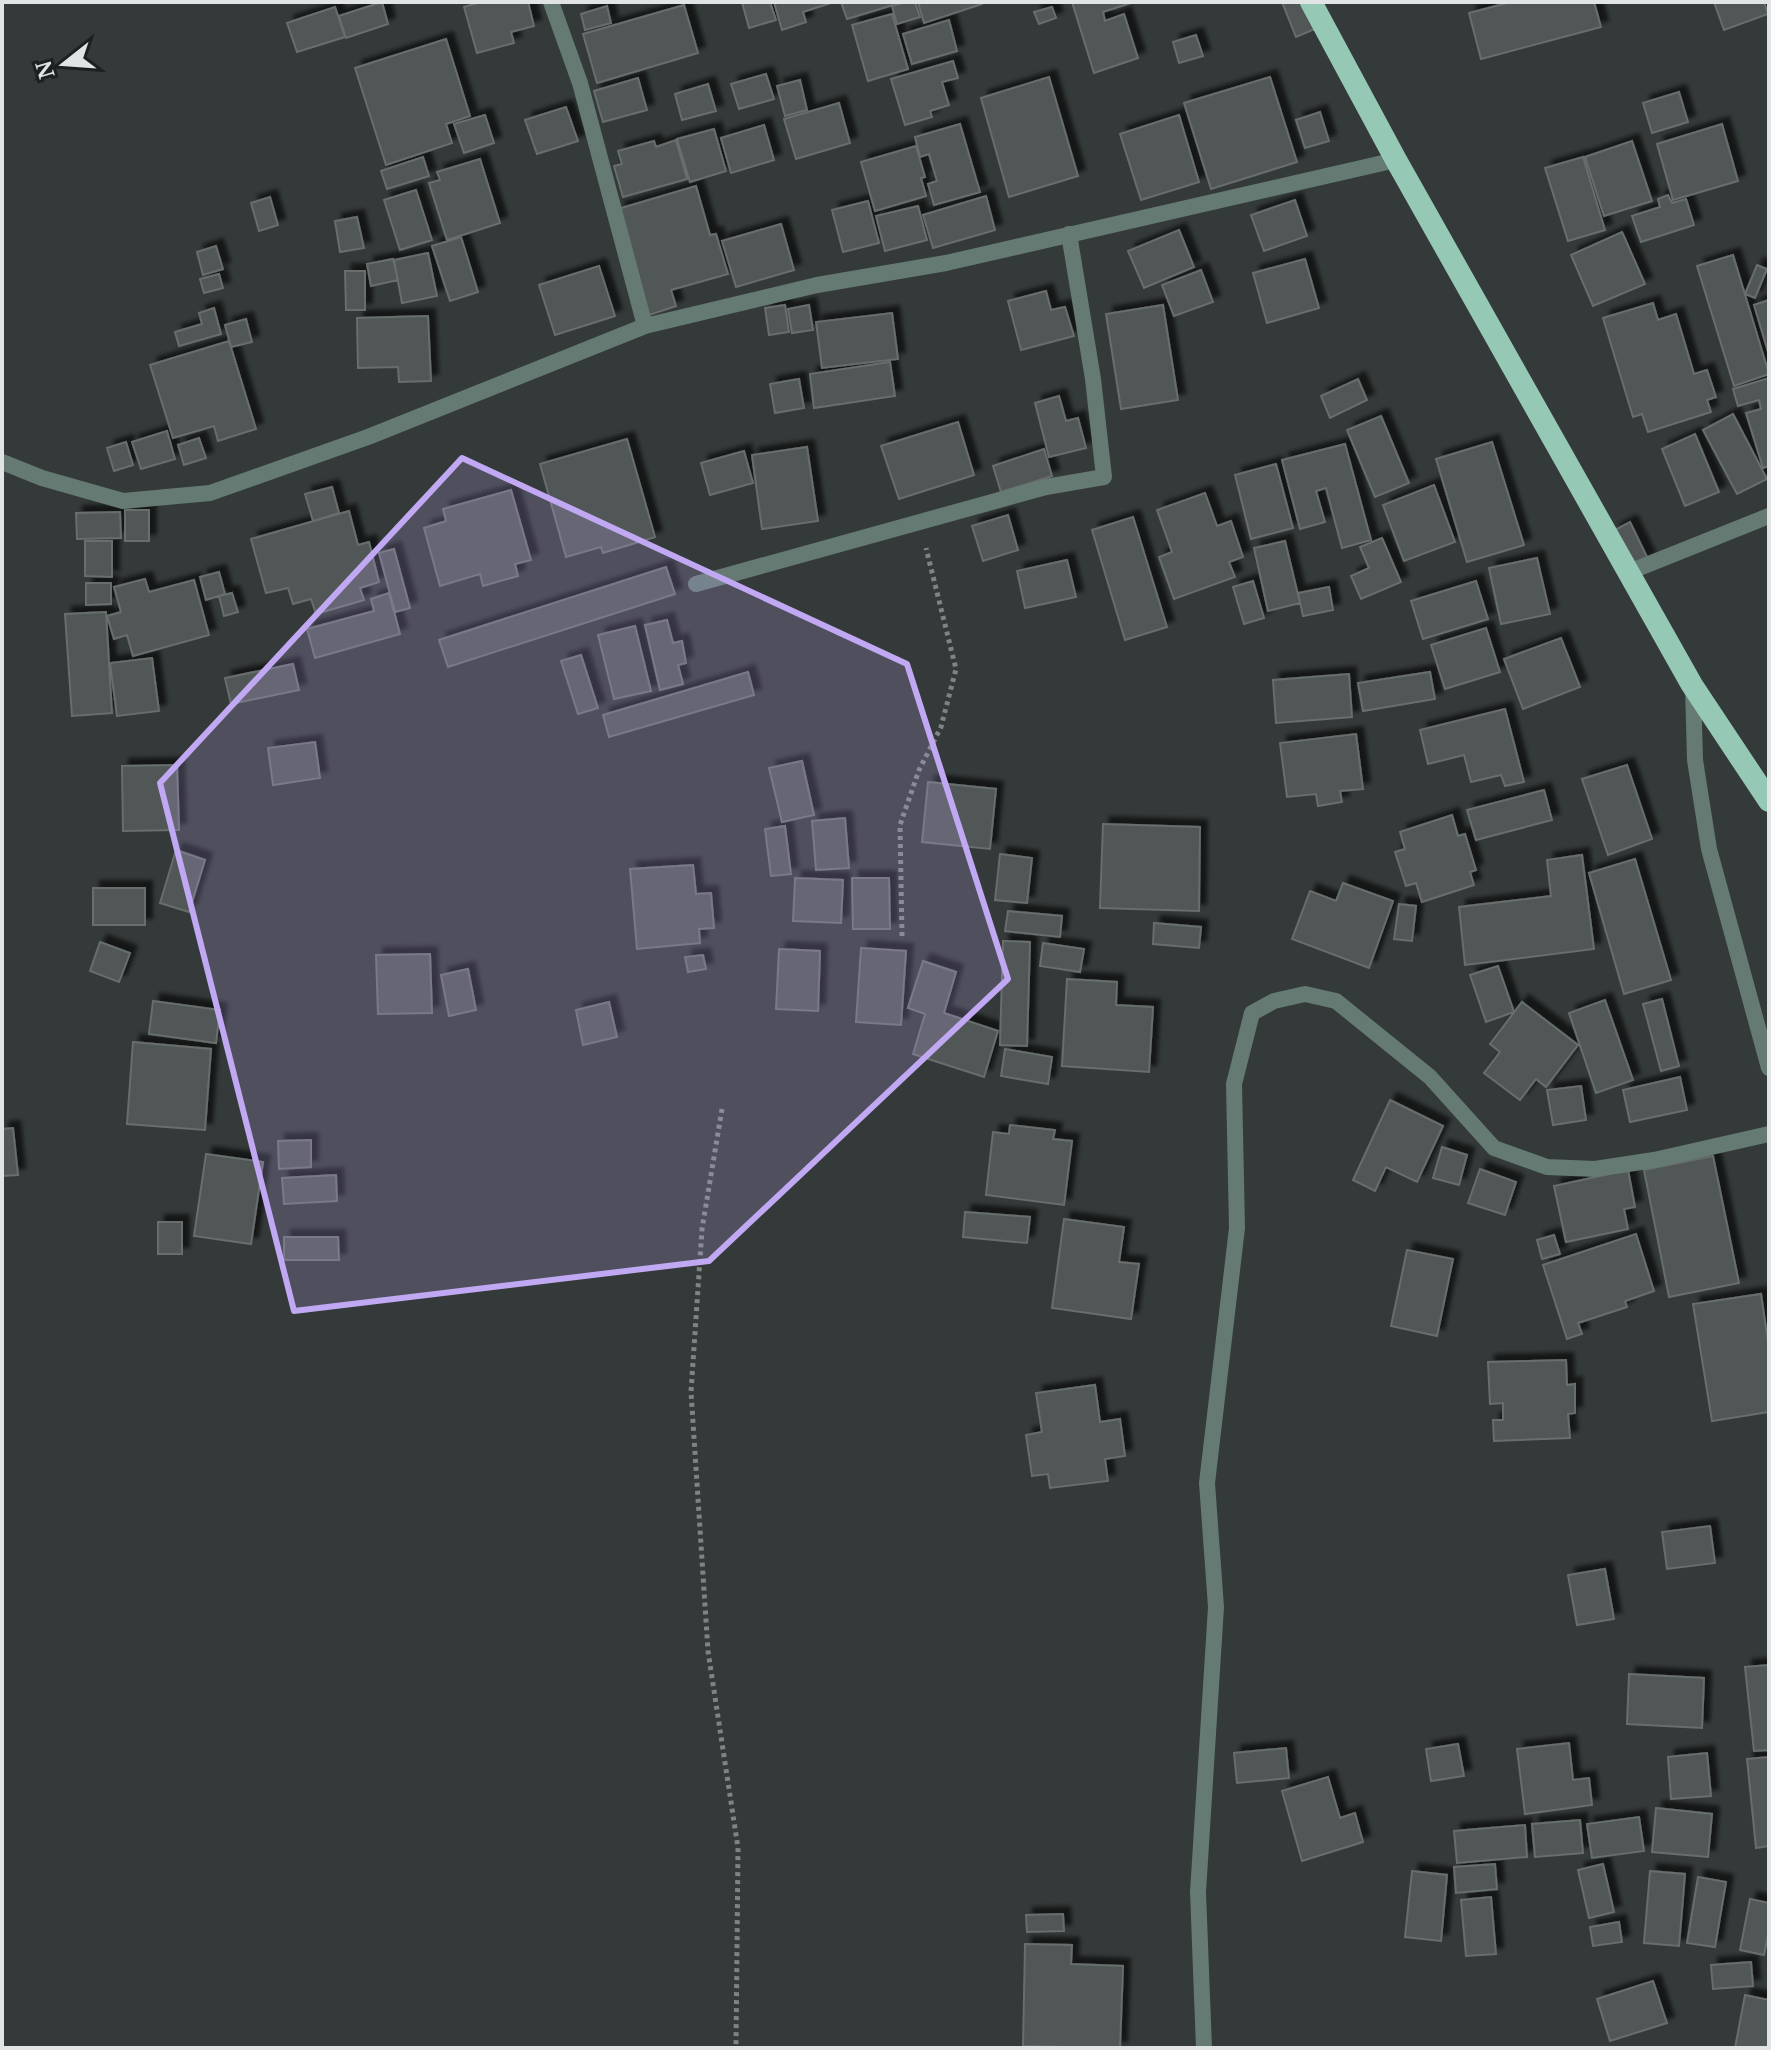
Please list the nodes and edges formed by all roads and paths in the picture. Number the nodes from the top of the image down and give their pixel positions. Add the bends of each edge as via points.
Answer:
1 (551, 2) edge
2 (1311, 2) edge
3 (1396, 160) junction
4 (1069, 234) junction
5 (645, 326) junction
6 (2, 462) edge
7 (1769, 516) edge
8 (920, 523) junction
9 (1629, 572) junction
10 (696, 584) dead end
11 (1692, 685) junction
12 (1769, 801) edge
13 (902, 936) dead end
14 (1769, 1068) edge
15 (722, 1109) dead end
16 (1769, 1134) edge
17 (736, 2048) edge
18 (1204, 2048) edge

1 - 5 street via 580,83
2 - 3 highway
3 - 4 street
3 - 9 highway
4 - 5 street
4 - 8 street via 1104,477 1046,487
5 - 6 street via 382,432 210,493 123,501
7 - 9 street
8 - 10 street
8 - 13 path via 956,669 941,727 900,825
9 - 11 highway
11 - 12 highway
11 - 14 street via 1695,760 1709,849
15 - 17 path via 702,1229 691,1392 708,1651 738,1848
16 - 18 street via 1595,1169 1547,1167 1494,1148 1430,1077 1336,1001 1305,994 1252,1013 1234,1084 1237,1228 1207,1483 1216,1607 1198,1892

